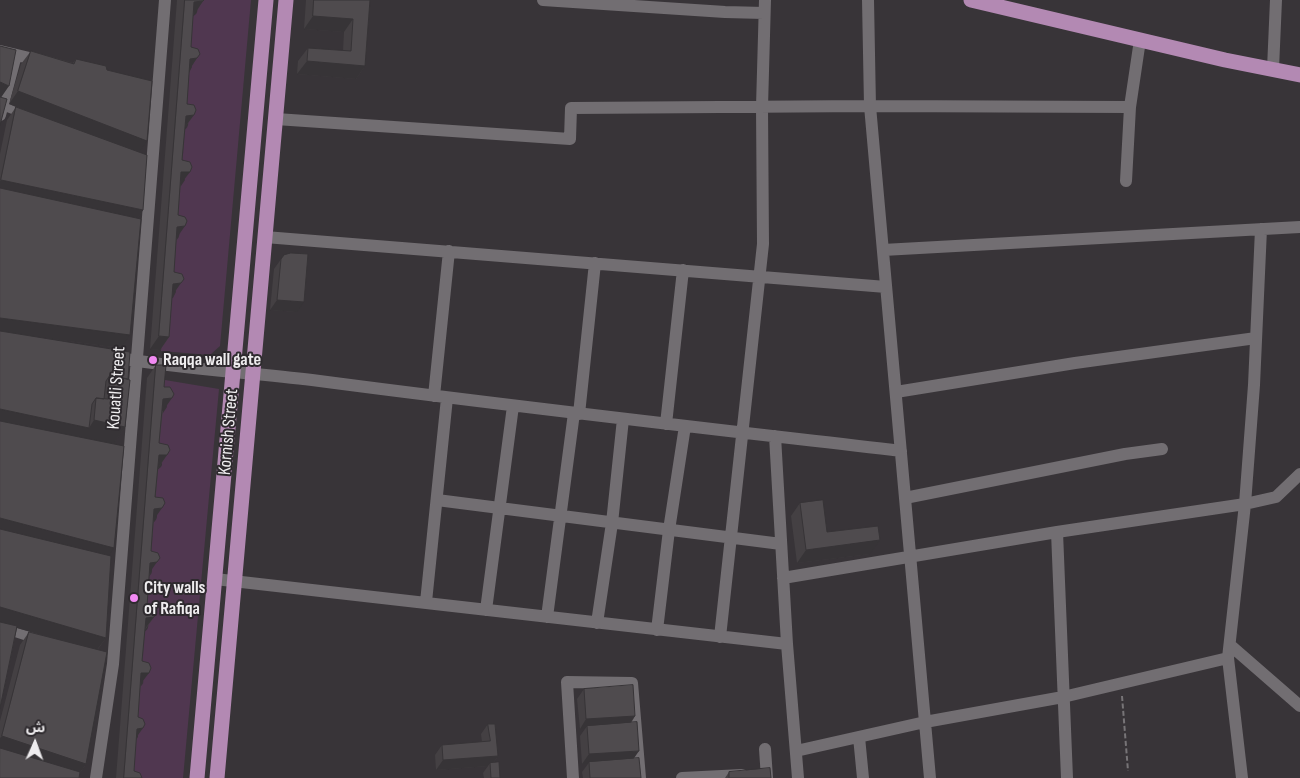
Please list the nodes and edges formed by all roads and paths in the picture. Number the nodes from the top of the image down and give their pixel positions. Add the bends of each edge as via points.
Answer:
1 (165, 0) edge
2 (266, 0) edge
3 (286, 0) edge
4 (543, 0) edge
5 (868, 0) edge
6 (971, 0) edge
7 (1276, 0) edge
8 (764, 6) edge
9 (1140, 40) junction
10 (0, 51) edge
11 (16, 55) junction
12 (54, 64) edge
13 (1273, 69) junction
14 (1300, 75) edge
15 (870, 106) junction
16 (1, 107) edge
17 (762, 107) junction
18 (1130, 107) junction
19 (38, 118) edge
20 (276, 119) junction
21 (1126, 181) dead end
22 (1300, 227) edge
23 (1261, 229) junction
24 (265, 236) junction
25 (883, 250) junction
26 (450, 252) junction
27 (595, 263) junction
28 (683, 270) junction
29 (760, 277) junction
30 (886, 287) junction
31 (1256, 338) junction
32 (97, 354) edge
33 (136, 361) junction
34 (233, 371) junction
35 (253, 373) junction
36 (896, 392) junction
37 (434, 396) junction
38 (448, 398) junction
39 (513, 406) junction
40 (576, 413) junction
41 (623, 419) junction
42 (666, 424) junction
43 (685, 426) junction
44 (742, 432) junction
45 (775, 436) junction
46 (1162, 449) dead end
47 (901, 451) junction
48 (1300, 474) edge
49 (905, 498) junction
50 (437, 500) junction
51 (1245, 504) junction
52 (500, 508) junction
53 (560, 516) junction
54 (612, 523) junction
55 (669, 530) junction
56 (1056, 532) junction
57 (731, 538) junction
58 (781, 544) junction
59 (910, 557) junction
60 (105, 562) edge
61 (121, 569) junction
62 (783, 578) junction
63 (215, 579) junction
64 (235, 582) junction
65 (426, 602) junction
66 (486, 610) junction
67 (547, 617) junction
68 (597, 623) junction
69 (0, 626) edge
70 (657, 630) junction
71 (720, 637) junction
72 (51, 642) edge
73 (787, 644) junction
74 (1230, 645) junction
75 (1228, 658) junction
76 (1121, 683) junction
77 (1063, 697) junction
78 (1300, 706) edge
79 (925, 722) junction
80 (859, 737) junction
81 (765, 749) dead end
82 (796, 751) junction
83 (1128, 771) dead end
84 (767, 776) edge
85 (96, 778) edge
86 (197, 778) edge
87 (217, 778) edge
88 (573, 778) edge
89 (640, 778) edge
90 (682, 778) edge
91 (798, 778) edge
92 (863, 778) edge
93 (930, 778) edge
94 (1067, 778) edge
95 (1242, 778) edge

1 - 33 street, Kouatli Street via 154,90
2 - 34 main road, Kornish Street
3 - 20 main road, Kornish Street
4 - 8 street
5 - 15 street
6 - 9 main road
7 - 13 street
8 - 17 street
9 - 13 main road
9 - 18 street
10 - 11 street
11 - 12 street
11 - 16 street
13 - 14 main road
15 - 17 street
15 - 18 street
15 - 25 street
16 - 19 street
17 - 20 street via 571,108 570,138
17 - 29 street via 763,244
18 - 21 street
20 - 24 main road, Kornish Street
22 - 23 street
23 - 25 street
23 - 31 street
24 - 26 street
24 - 35 main road, Kornish Street
25 - 30 street
26 - 27 street
26 - 37 street
27 - 28 street
27 - 40 street
28 - 29 street
28 - 42 street
29 - 30 street
29 - 44 street
30 - 36 street
31 - 36 street
31 - 51 street
32 - 33 street
33 - 34 street
33 - 61 street, Kouatli Street via 125,456
34 - 35 street
34 - 63 main road, Kornish Street
35 - 37 street
35 - 64 main road, Kornish Street
36 - 47 street
37 - 38 street
38 - 39 street
38 - 50 street
39 - 40 street
39 - 52 street
40 - 41 street
40 - 53 street
41 - 42 street
41 - 54 street
42 - 43 street
43 - 44 street
43 - 55 street
44 - 45 street
44 - 57 street
45 - 47 street
45 - 58 street
46 - 49 street
47 - 49 street
48 - 51 street via 1276,497
49 - 59 street
50 - 52 street
50 - 65 street
51 - 56 street
51 - 74 street
52 - 53 street
52 - 66 street
53 - 54 street
53 - 67 street
54 - 55 street
54 - 68 street
55 - 57 street
55 - 70 street
56 - 59 street
56 - 77 street
57 - 58 street
57 - 71 street
58 - 62 street
59 - 62 street
59 - 79 street
60 - 61 street
61 - 85 street, Kouatli Street
62 - 73 street
63 - 64 street
63 - 86 main road, Kornish Street
64 - 65 street
64 - 87 main road, Kornish Street
65 - 66 street
66 - 67 street
67 - 68 street
68 - 70 street
69 - 72 street via 14,635
70 - 71 street
71 - 73 street
73 - 82 street
74 - 75 street
74 - 78 street
75 - 76 street
75 - 95 street
76 - 77 street
76 - 83 path
77 - 79 street
77 - 94 street
79 - 80 street
79 - 93 street
80 - 82 street
80 - 92 street
81 - 84 street
82 - 91 street
84 - 90 street
88 - 89 street via 567,682 632,683

